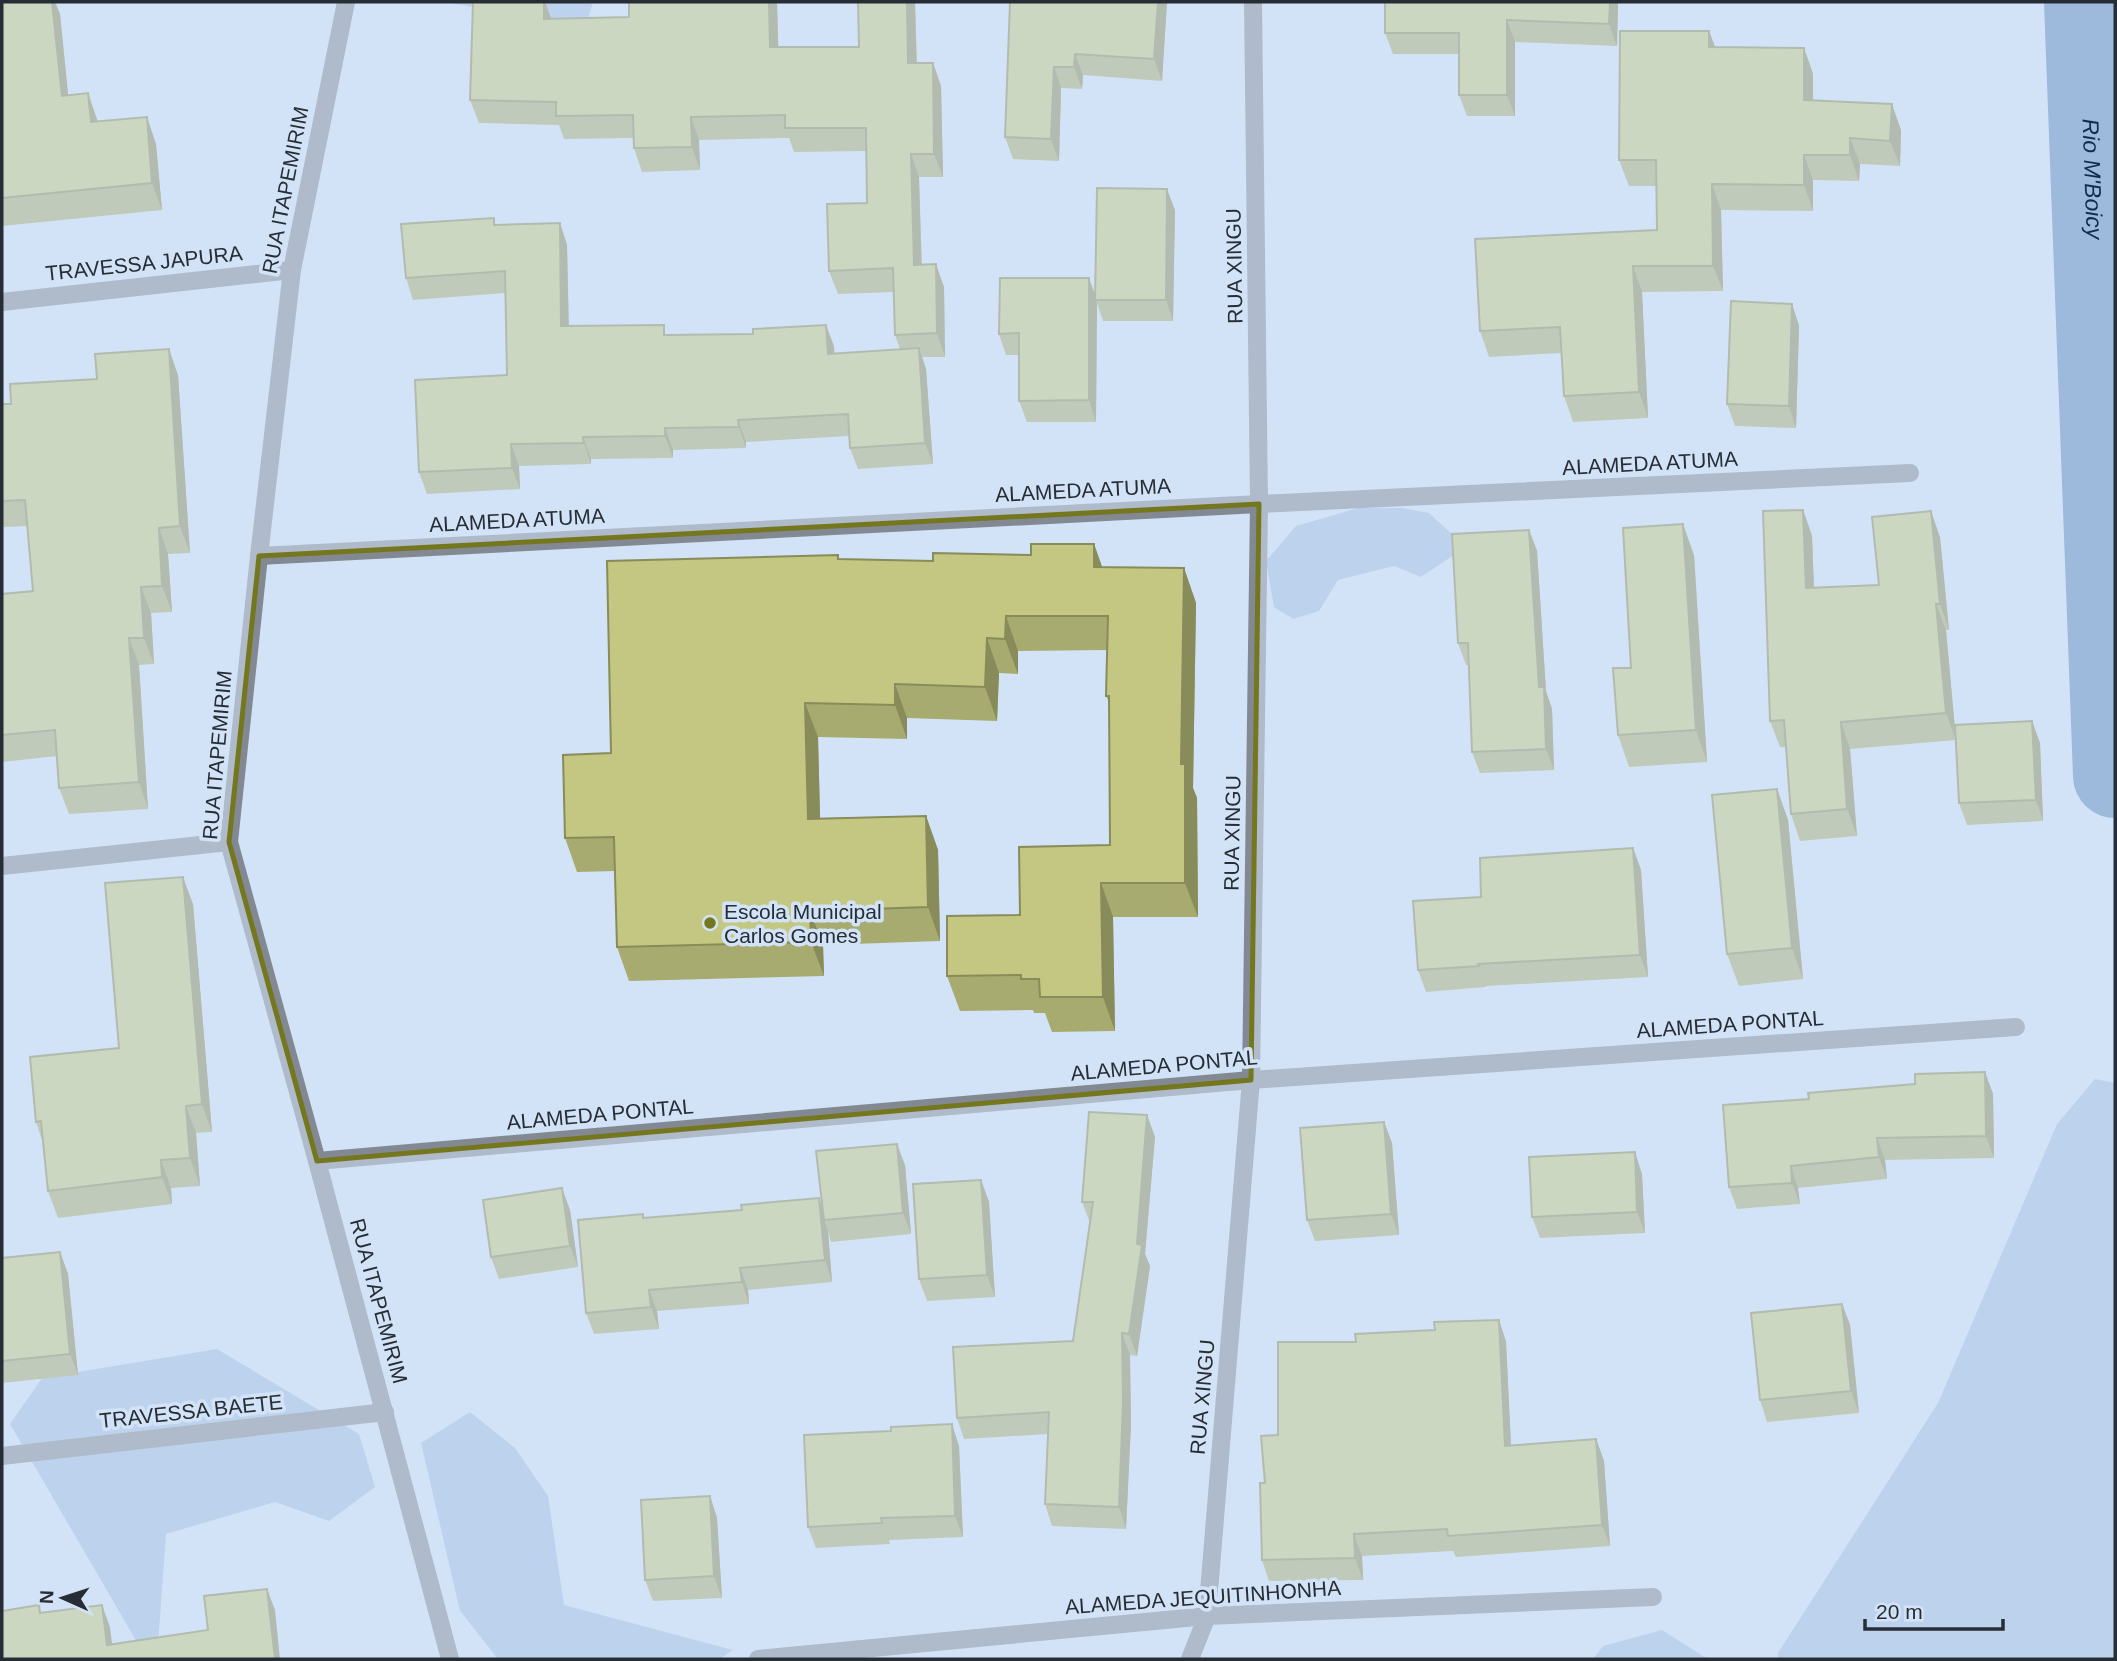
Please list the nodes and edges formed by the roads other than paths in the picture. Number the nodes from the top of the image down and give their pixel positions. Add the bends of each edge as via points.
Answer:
1 (346, 2) edge
2 (1254, 2) edge
3 (292, 270) junction
4 (2, 302) edge
5 (1910, 473) dead end
6 (1259, 504) junction
7 (259, 556) junction
8 (229, 842) junction
9 (2, 866) edge
10 (2016, 1027) dead end
11 (1251, 1080) junction
12 (317, 1161) junction
13 (385, 1412) junction
14 (2, 1456) edge
15 (1653, 1597) dead end
16 (1207, 1616) junction
17 (450, 1659) edge
18 (758, 1659) edge
19 (1190, 1659) edge

1 - 3 street, RUA ITAPEMIRIM
2 - 6 street, RUA XINGU
3 - 4 street, TRAVESSA JAPURA
3 - 7 street, RUA ITAPEMIRIM
5 - 6 street, ALAMEDA ATUMA
6 - 7 street, ALAMEDA ATUMA
6 - 11 street, RUA XINGU
7 - 8 street, RUA ITAPEMIRIM
8 - 9 street
8 - 12 street, RUA ITAPEMIRIM
10 - 11 street, ALAMEDA PONTAL
11 - 12 street, ALAMEDA PONTAL
11 - 16 street, RUA XINGU
12 - 13 street, RUA ITAPEMIRIM
13 - 14 street, TRAVESSA BAETE
13 - 17 street, RUA ITAPEMIRIM
15 - 16 street, ALAMEDA JEQUITINHONHA
16 - 18 street, ALAMEDA JEQUITINHONHA
16 - 19 street, RUA XINGU

